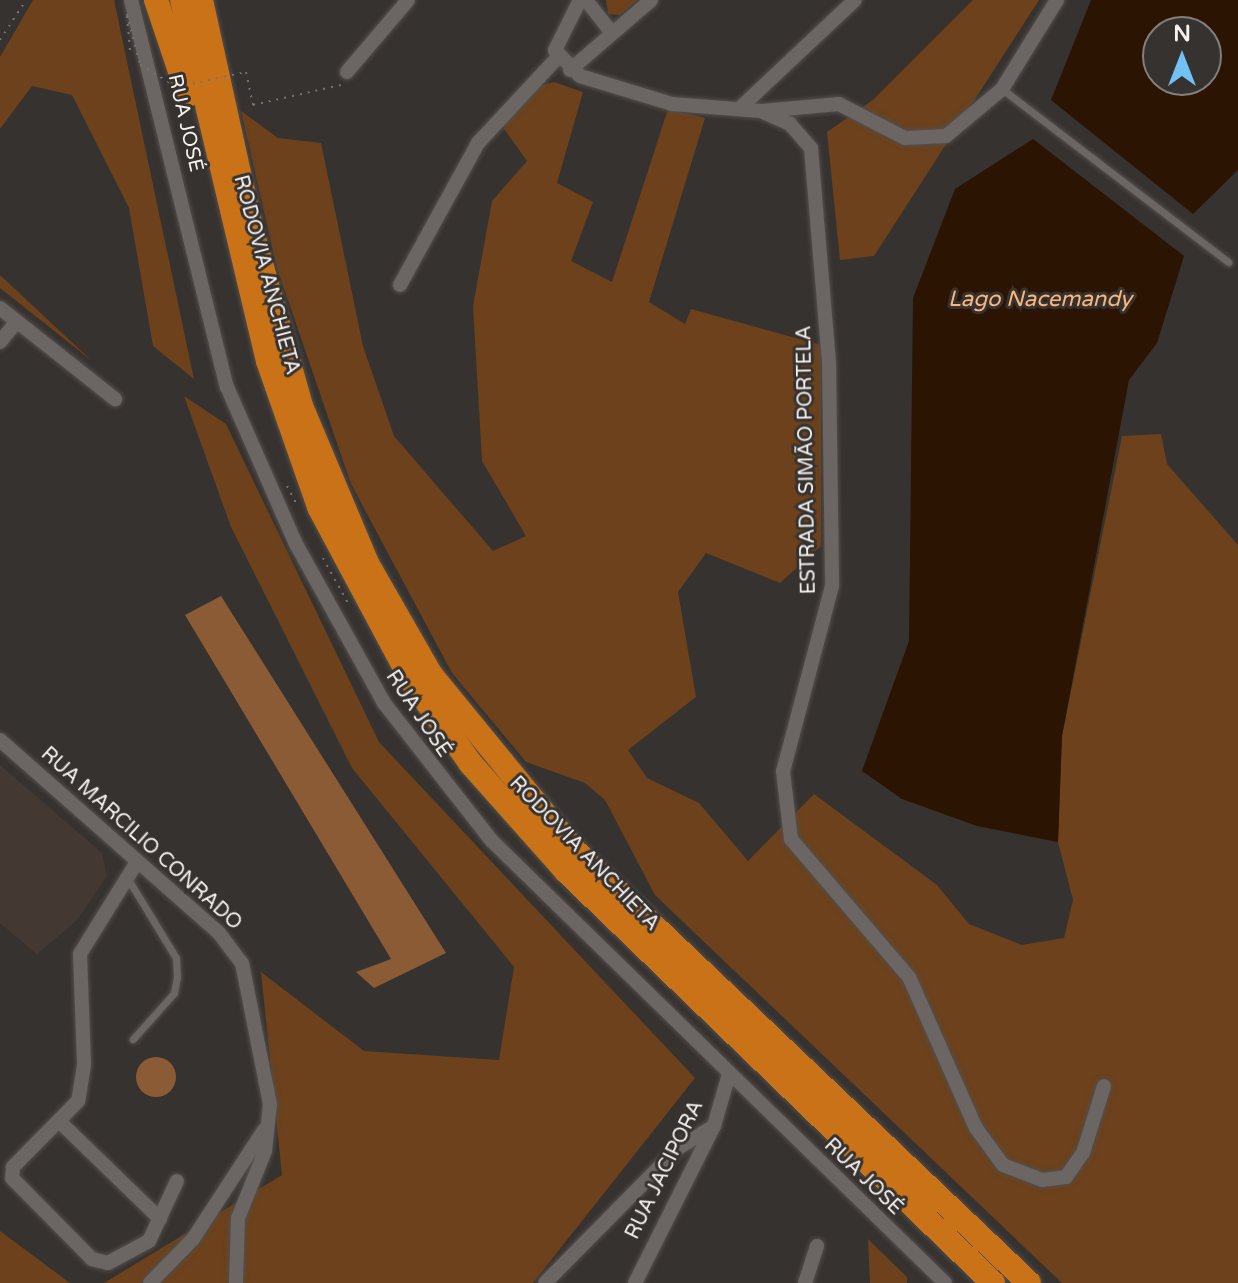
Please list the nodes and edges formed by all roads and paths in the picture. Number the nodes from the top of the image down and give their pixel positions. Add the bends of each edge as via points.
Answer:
1 (26, 0) edge
2 (131, 0) edge
3 (201, 0) edge
4 (389, 0) edge
5 (408, 0) edge
6 (583, 0) edge
7 (651, 0) edge
8 (855, 0) edge
9 (1057, 0) edge
10 (165, 3) edge
11 (392, 18) junction
12 (612, 33) junction
13 (0, 40) edge
14 (130, 50) dead end
15 (557, 58) junction
16 (570, 70) junction
17 (347, 72) joint
18 (1002, 89) junction
19 (741, 107) junction
20 (761, 111) junction
21 (1228, 262) dead end
22 (400, 285) dead end
23 (0, 308) edge
24 (16, 322) junction
25 (0, 342) edge
26 (115, 399) dead end
27 (0, 740) edge
28 (137, 862) junction
29 (128, 879) junction
30 (133, 1039) dead end
31 (729, 1074) junction
32 (1104, 1086) dead end
33 (269, 1116) junction
34 (61, 1123) junction
35 (714, 1126) junction
36 (177, 1181) dead end
37 (160, 1219) junction
38 (817, 1246) dead end
39 (150, 1283) edge
40 (236, 1283) edge
41 (545, 1283) edge
42 (635, 1283) edge
43 (805, 1283) edge
44 (945, 1283) edge
45 (993, 1283) edge
46 (1029, 1283) edge

1 - 13 path
2 - 31 street, RUA JOSÉ via 227,387 339,625 442,784
3 - 46 highway, RODOVIA ANCHIETA via 254,241 301,406 368,565 431,675 576,852
4 - 11 street
5 - 11 street
6 - 12 street
6 - 15 street via 560,28
7 - 12 street
8 - 19 street
9 - 18 street
10 - 45 highway, RODOVIA ANCHIETA via 268,361 319,507 436,718 567,872
11 - 17 street
12 - 16 street
14 - 17 path, bridge via 127,14 140,65 177,87 246,72 253,105 342,85
15 - 16 street, ESTRADA SIMÃO PORTELA
15 - 22 street via 478,143
16 - 19 street, ESTRADA SIMÃO PORTELA via 672,104
18 - 20 street via 960,127 927,140 905,138 839,104
18 - 21 lane
19 - 20 street, ESTRADA SIMÃO PORTELA
20 - 32 street, ESTRADA SIMÃO PORTELA via 790,124 811,148 830,399 832,586 783,771 786,826 799,852 909,977 976,1128 1003,1165 1042,1180 1066,1177 1083,1153
23 - 24 street
24 - 25 street
24 - 26 street
27 - 28 street, RUA MARCILIO CONRADO
28 - 29 street
28 - 33 street, RUA MARCILIO CONRADO via 242,963
29 - 30 lane via 176,958 177,977 174,993
29 - 34 street via 80,954 83,1085
31 - 35 street, RUA JACIPORA
31 - 44 street, RUA JOSÉ
33 - 39 street via 193,1239
33 - 40 street, RUA MARCILIO CONRADO via 265,1151 238,1218
34 - 37 street
34 - 37 street via 12,1173 100,1262 139,1251
35 - 41 street via 678,1148
35 - 42 street, RUA JACIPORA
36 - 37 street
38 - 43 street

